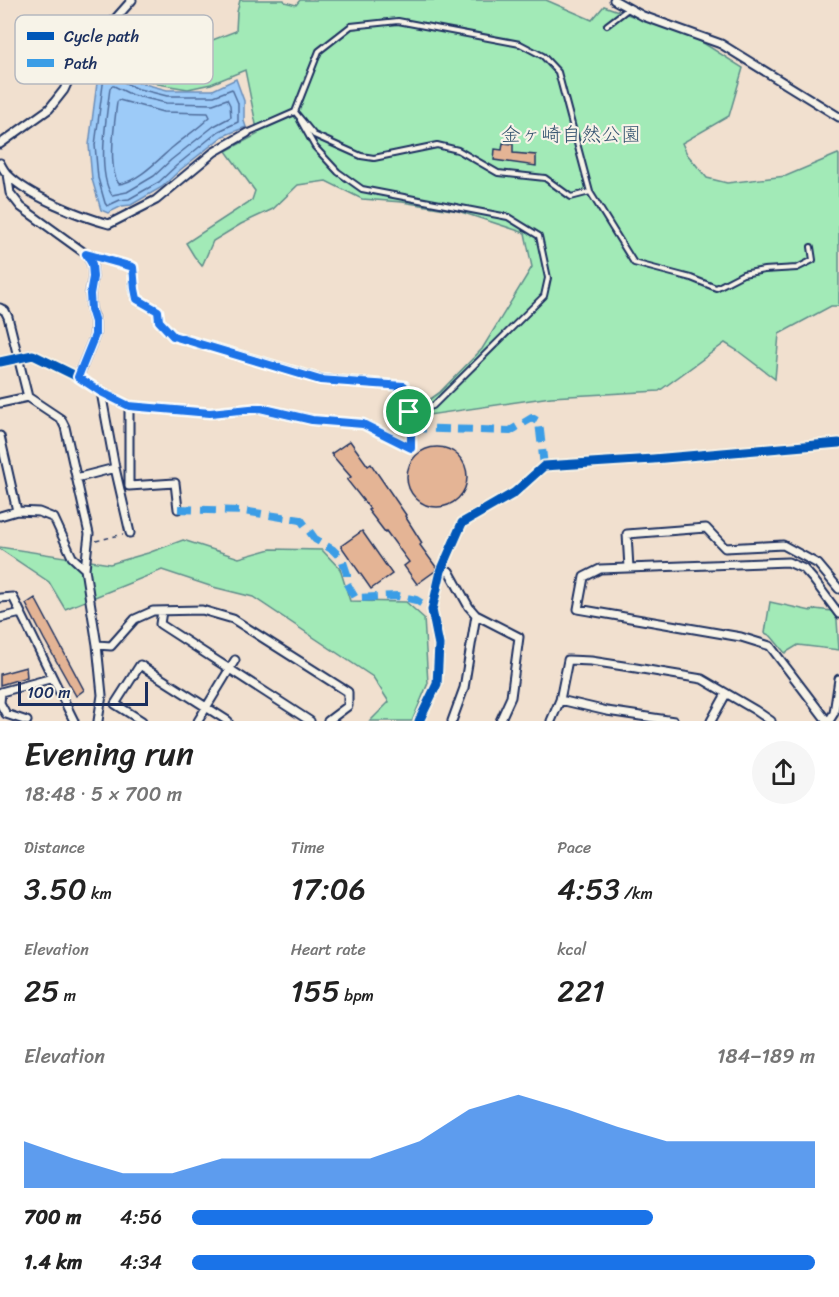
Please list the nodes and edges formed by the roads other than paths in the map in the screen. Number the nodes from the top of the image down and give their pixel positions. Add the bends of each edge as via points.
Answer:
1 (132, 0) edge
2 (614, 0) edge
3 (629, 8) junction
4 (119, 15) edge
5 (608, 25) dead end
6 (67, 84) edge
7 (295, 112) junction
8 (839, 117) edge
9 (247, 133) joint
10 (0, 144) edge
11 (0, 163) edge
12 (7, 174) junction
13 (590, 192) junction
14 (811, 247) dead end
15 (86, 254) junction
16 (0, 308) edge
17 (3, 362) edge
18 (78, 377) junction
19 (101, 392) junction
20 (28, 397) junction
21 (0, 403) edge
22 (129, 406) junction
23 (409, 412) junction
24 (0, 436) edge
25 (839, 443) edge
26 (115, 468) junction
27 (76, 478) junction
28 (178, 509) dead end
29 (17, 511) junction
30 (0, 516) edge
31 (130, 533) road end
32 (629, 568) junction
33 (85, 569) junction
34 (441, 571) junction
35 (839, 590) edge
36 (0, 598) edge
37 (162, 610) junction
38 (21, 613) junction
39 (839, 614) edge
40 (476, 615) junction
41 (0, 618) edge
42 (97, 645) junction
43 (235, 660) dead end
44 (230, 670) junction
45 (53, 678) junction
46 (839, 679) edge
47 (838, 688) edge
48 (726, 694) junction
49 (560, 700) junction
50 (207, 707) junction
51 (16, 719) edge
52 (27, 721) edge
53 (74, 721) edge
54 (98, 721) edge
55 (142, 721) edge
56 (198, 721) edge
57 (228, 721) edge
58 (310, 721) edge
59 (328, 721) edge
60 (419, 721) edge
61 (452, 721) edge
62 (500, 721) edge
63 (551, 721) edge
64 (675, 721) edge
65 (711, 721) edge
66 (771, 721) edge
67 (828, 721) edge

1 - 4 street
2 - 3 street
3 - 5 lane
3 - 8 street via 721,44
6 - 10 street via 49,109
7 - 9 lane
7 - 13 lane via 314,135 361,156 374,158 437,145 458,150 498,173 545,178 571,197
7 - 13 lane via 319,51 351,26 398,21 520,44 543,56 558,72
7 - 23 lane via 315,147 338,172 362,189 508,217 539,236 548,278 544,296 433,406
9 - 12 street via 214,152 156,201 109,224 88,219 33,193
11 - 12 street
12 - 15 street via 10,193 21,207
13 - 14 lane via 634,263 716,288 743,274 797,268 813,260
15 - 18 street via 92,264 90,301 95,335
15 - 23 street via 133,267 137,299 158,311 159,321 173,336 320,380 404,386
16 - 20 street via 8,318
17 - 18 street, bridge via 33,355
18 - 19 street
19 - 22 street
19 - 26 street
20 - 21 street
20 - 27 street via 60,419 65,427
22 - 23 street via 210,413 260,408 312,420 363,424 411,448
22 - 28 street via 129,486 175,483
24 - 29 street
25 - 34 street via 544,466 514,493 462,523
26 - 27 street
26 - 31 street
27 - 33 street via 89,534
29 - 30 street
29 - 33 street via 39,512 54,518 72,557
32 - 35 street via 627,534 706,528 724,548 783,545 818,564
32 - 39 street via 788,562 804,569
32 - 67 street via 600,569 584,577 578,609 741,637 770,646
33 - 42 street
34 - 40 street via 449,570
34 - 60 street via 432,610 439,645 437,684
36 - 38 street via 14,597
37 - 42 street via 135,619 111,646
37 - 44 street via 160,624
37 - 59 street via 202,610 233,619 348,692 348,706
38 - 41 street
38 - 45 street
40 - 61 street via 464,688
40 - 62 street via 519,638 511,697
42 - 54 street via 102,695
43 - 44 street
44 - 50 street
44 - 58 street
45 - 51 street via 1,692 0,703 6,714
45 - 53 street
46 - 47 street
47 - 67 street via 834,713
48 - 49 street via 702,679 567,660
48 - 65 street
48 - 66 street
49 - 63 street
49 - 64 street
50 - 55 street via 140,665 115,704
50 - 56 street
50 - 57 street
51 - 52 street

